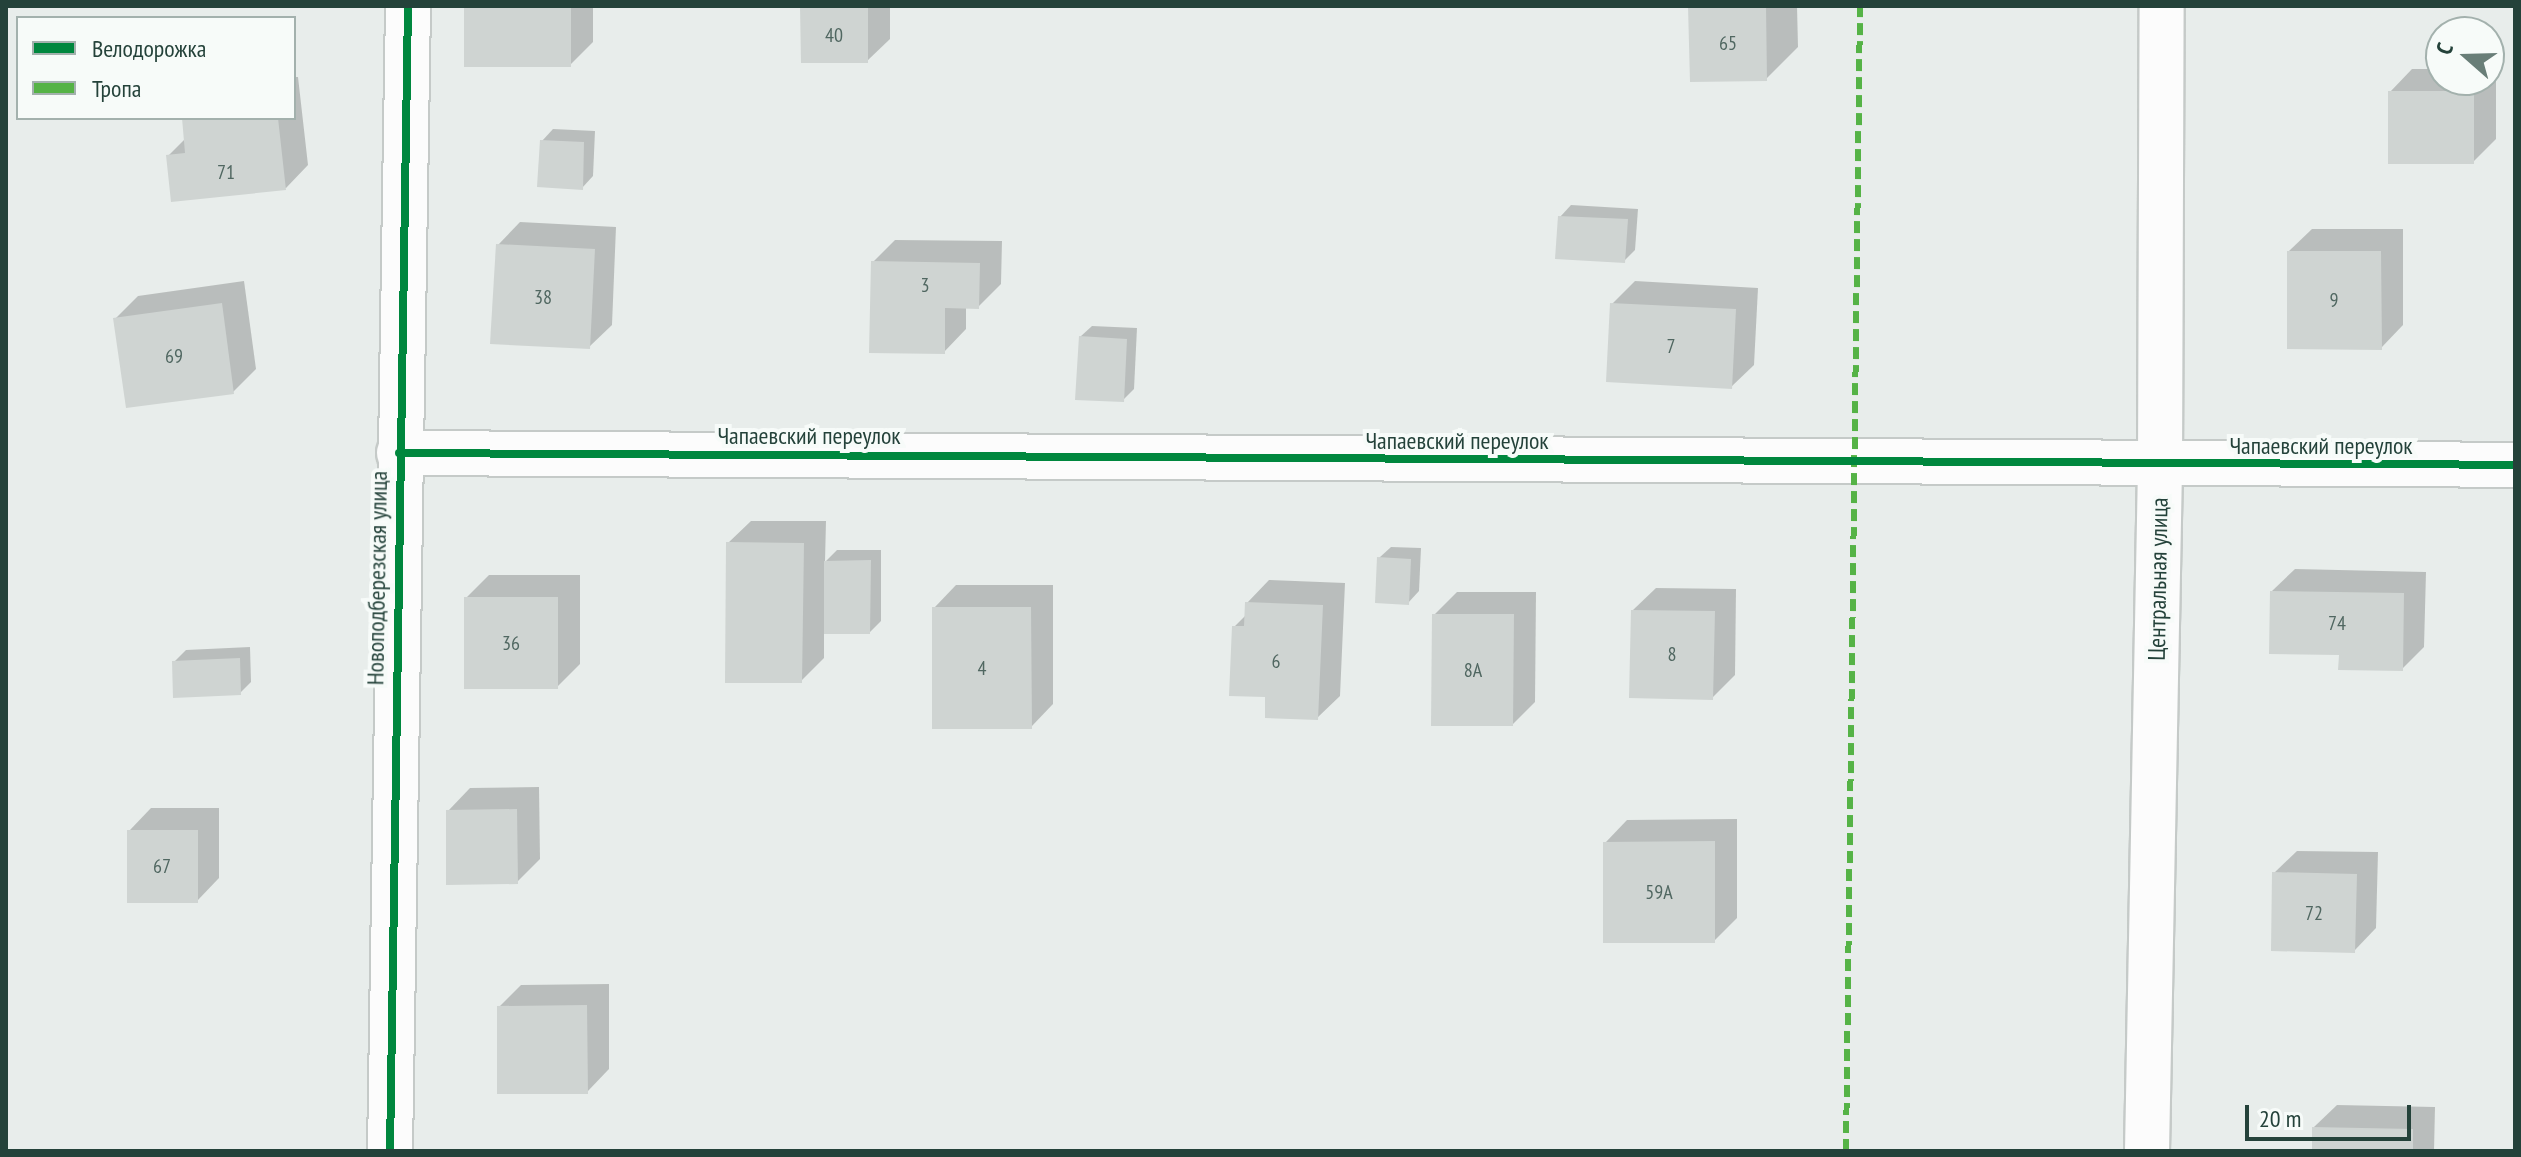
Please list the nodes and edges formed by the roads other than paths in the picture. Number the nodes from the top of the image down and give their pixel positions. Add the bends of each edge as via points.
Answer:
1 (408, 6) edge
2 (2162, 6) edge
3 (399, 453) junction
4 (2515, 465) edge
5 (2160, 466) junction
6 (390, 1151) edge
7 (2147, 1151) edge

1 - 3 street, Новоподберезская улица
2 - 5 street, Центральная улица
3 - 5 street, Чапаевский переулок
3 - 6 street, Новоподберезская улица
4 - 5 street, Чапаевский переулок
5 - 7 street, Центральная улица

